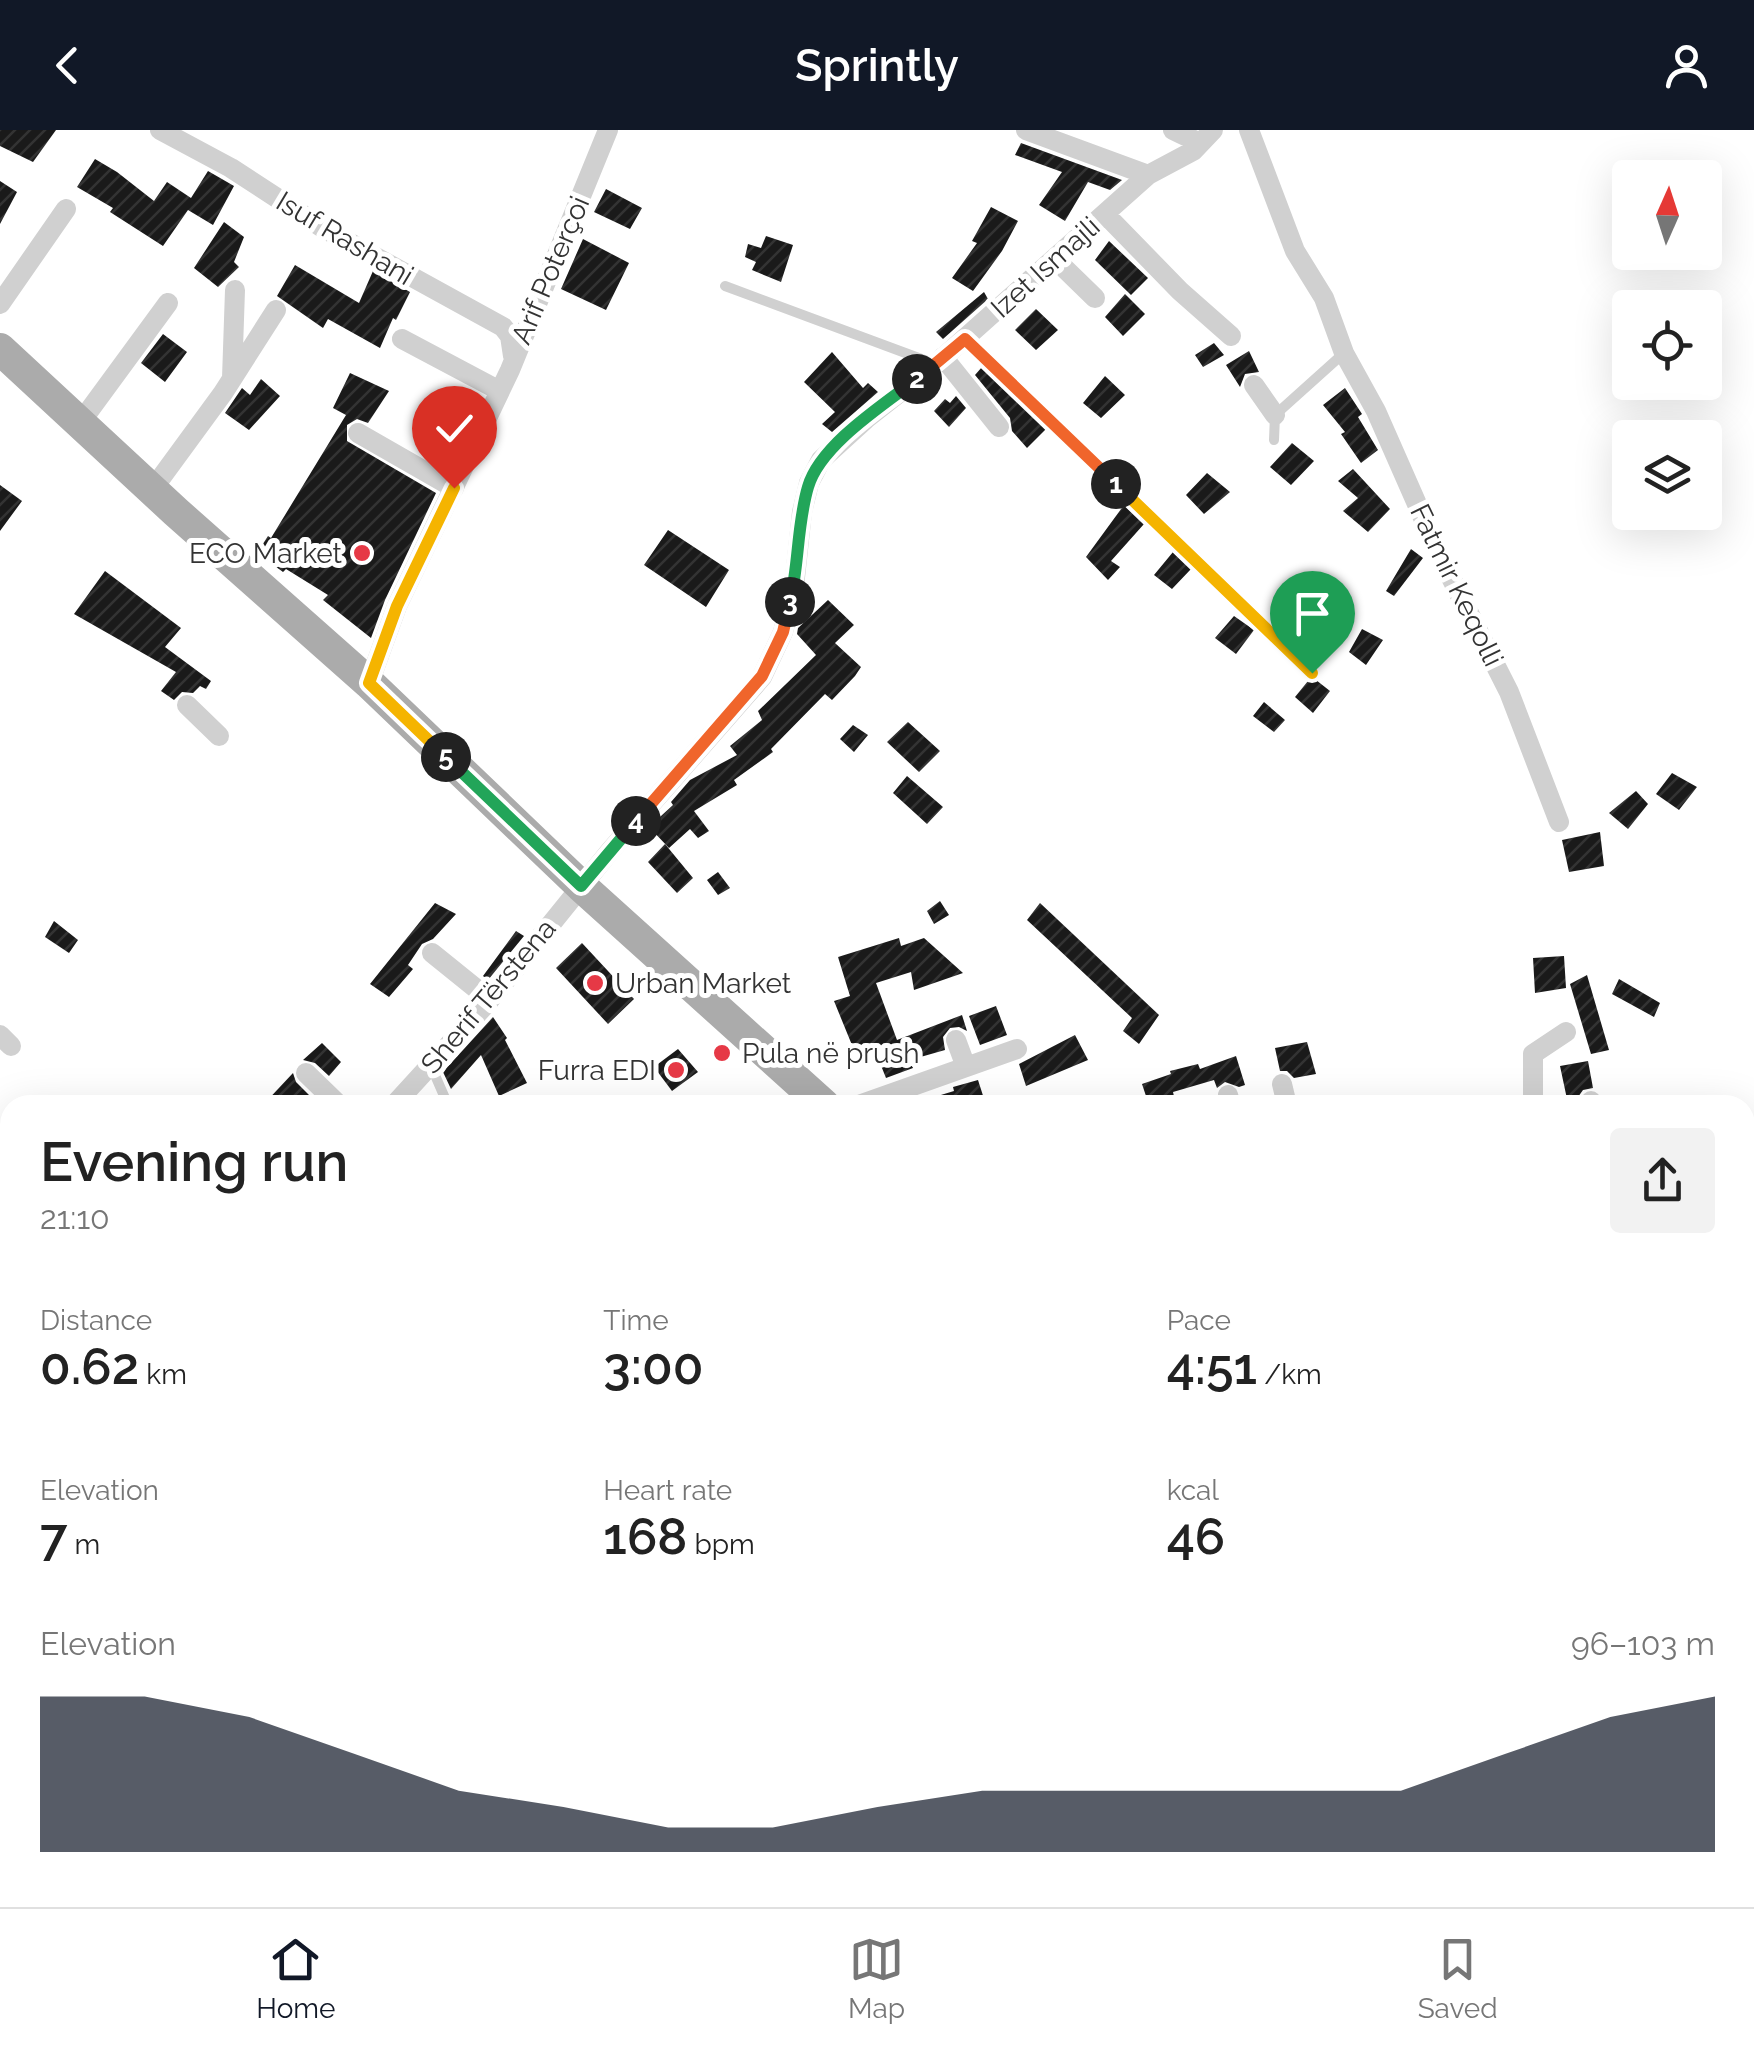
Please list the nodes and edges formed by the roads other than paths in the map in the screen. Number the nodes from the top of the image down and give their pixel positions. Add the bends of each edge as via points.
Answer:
1 (160, 130) edge
2 (608, 130) edge
3 (1026, 130) edge
4 (1173, 130) edge
5 (1250, 130) edge
6 (1207, 136) edge
7 (1148, 176) junction
8 (66, 209) dead end
9 (1105, 214) junction
10 (1055, 259) junction
11 (725, 286) dead end
12 (236, 290) dead end
13 (1095, 298) dead end
14 (168, 303) dead end
15 (0, 304) edge
16 (276, 310) dead end
17 (1231, 336) dead end
18 (402, 338) dead end
19 (965, 339) junction
20 (0, 349) edge
21 (1344, 353) junction
22 (513, 357) junction
23 (940, 361) junction
24 (1254, 385) dead end
25 (228, 386) junction
26 (500, 391) junction
27 (1275, 415) junction
28 (80, 424) junction
29 (999, 427) dead end
30 (358, 433) dead end
31 (1274, 440) dead end
32 (454, 488) junction
33 (152, 490) junction
34 (1312, 673) dead end
35 (369, 683) junction
36 (187, 706) dead end
37 (219, 736) dead end
38 (1559, 822) dead end
39 (581, 886) junction
40 (432, 953) dead end
41 (490, 999) junction
42 (1566, 1032) dead end
43 (956, 1040) dead end
44 (1017, 1049) dead end
45 (430, 1065) junction
46 (966, 1067) junction
47 (306, 1074) dead end
48 (328, 1095) edge
49 (403, 1095) edge
50 (444, 1095) edge
51 (813, 1095) edge
52 (887, 1095) edge
53 (1532, 1095) edge

1 - 22 street, Isuf Rashani via 503,327
2 - 22 street, Arif Poterçoi
3 - 7 street
4 - 6 street, Izet Ismajli
5 - 21 street, Fatmir Keqolli via 1295,251 1324,298
6 - 7 street, Izet Ismajli
7 - 9 street, Izet Ismajli
8 - 15 street
9 - 10 street, Izet Ismajli
9 - 17 street
10 - 13 street
10 - 19 street, Izet Ismajli
11 - 23 lane
12 - 25 street
14 - 28 street
16 - 25 street
18 - 26 street
19 - 23 street, Izet Ismajli
19 - 34 lane
20 - 28 main road
21 - 27 lane
21 - 38 street, Fatmir Keqolli via 1509,692
22 - 26 street, Arif Poterçoi
23 - 29 street
23 - 39 street, Izet Ismajli via 821,460 802,512 783,632 762,676
24 - 27 street
25 - 33 street
26 - 32 street, Arif Poterçoi
27 - 31 lane
28 - 33 main road
30 - 32 street
32 - 35 street, Arif Poterçoi via 397,606
33 - 35 main road
35 - 39 main road
36 - 37 street
39 - 41 street, Sherif Tërstena
39 - 51 main road
40 - 41 street
41 - 45 street, Sherif Tërstena
42 - 53 street via 1533,1054
43 - 46 street
44 - 46 street
45 - 49 street, Sherif Tërstena
45 - 50 lane
46 - 52 street
47 - 48 street

